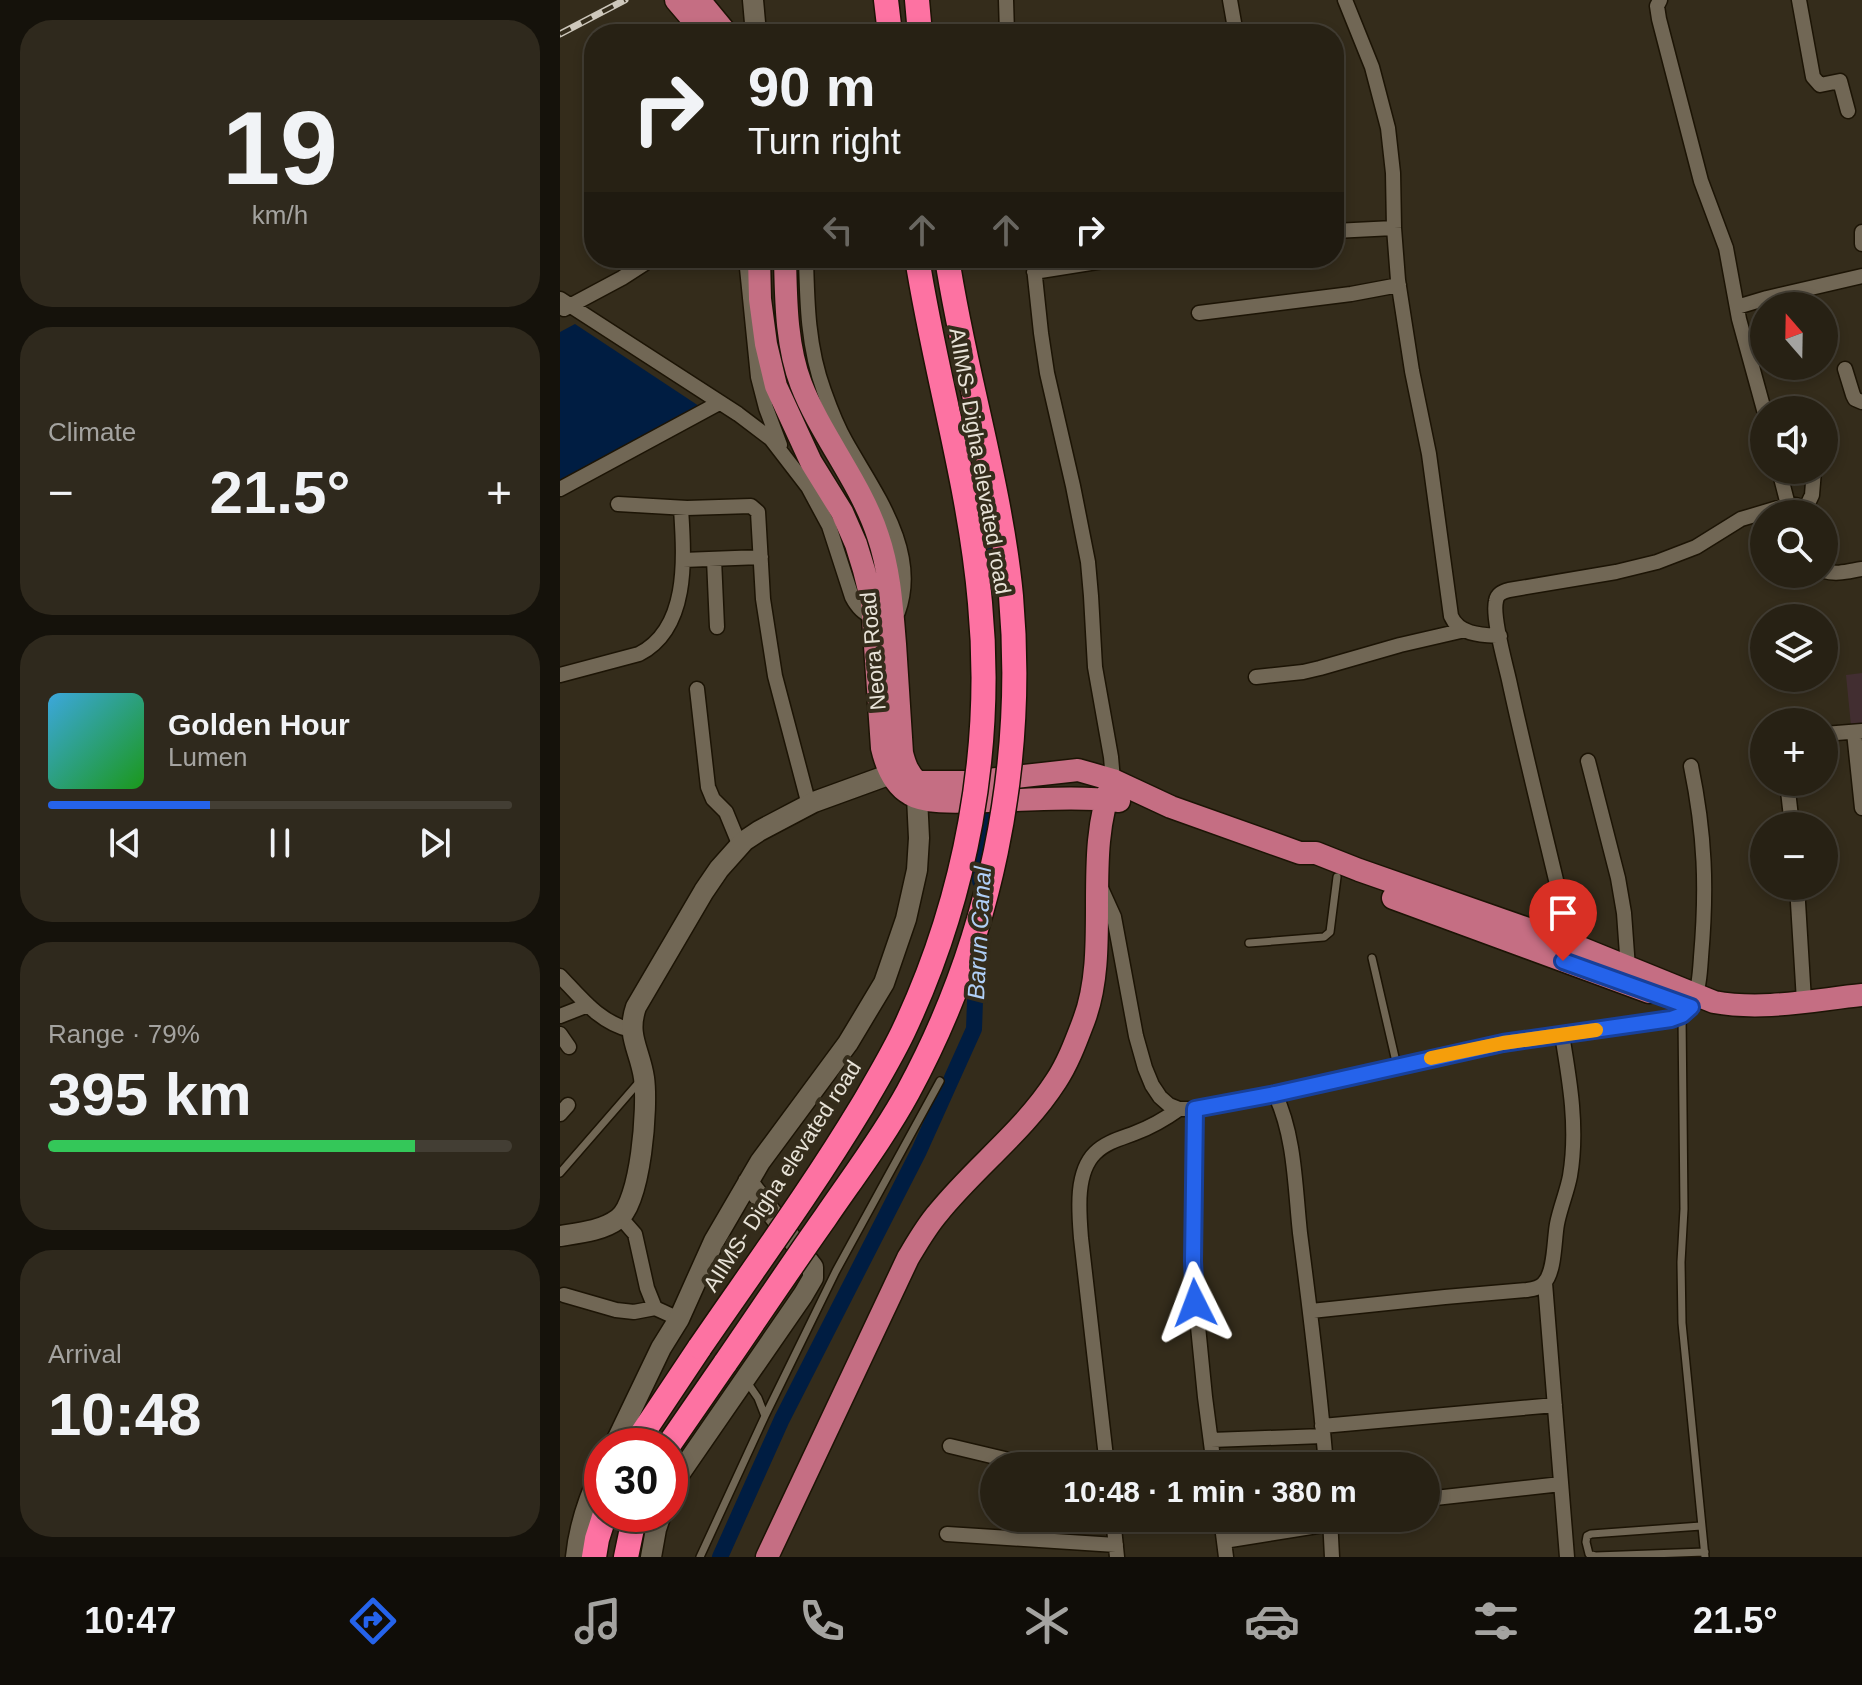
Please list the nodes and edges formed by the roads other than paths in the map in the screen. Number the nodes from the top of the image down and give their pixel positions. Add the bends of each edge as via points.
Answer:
1 (676, 0) edge
2 (699, 0) edge
3 (753, 0) edge
4 (886, 0) edge
5 (917, 0) edge
6 (1006, 0) edge
7 (1230, 0) edge
8 (1345, 0) edge
9 (1660, 0) edge
10 (1799, 0) edge
11 (696, 24) edge
12 (719, 24) edge
13 (755, 24) edge
14 (889, 24) edge
15 (919, 24) edge
16 (1007, 24) edge
17 (1234, 24) edge
18 (1848, 111) dead end
19 (1394, 228) junction
20 (1344, 230) edge
21 (1862, 232) edge
22 (1862, 244) edge
23 (634, 268) edge
24 (747, 268) edge
25 (759, 268) edge
26 (786, 268) edge
27 (806, 268) edge
28 (919, 268) edge
29 (949, 268) edge
30 (1034, 268) edge
31 (1862, 276) edge
32 (1399, 285) junction
33 (563, 305) edge
34 (1737, 307) junction
35 (1199, 313) dead end
36 (1845, 369) dead end
37 (1760, 396) edge
38 (1862, 402) edge
39 (719, 403) junction
40 (783, 453) junction
41 (560, 489) edge
42 (618, 504) dead end
43 (681, 508) junction
44 (1750, 516) edge
45 (761, 557) junction
46 (714, 559) junction
47 (683, 560) junction
48 (1862, 569) edge
49 (1838, 573) edge
50 (882, 608) junction
51 (717, 627) dead end
52 (1465, 630) junction
53 (1500, 636) junction
54 (560, 675) edge
55 (1256, 677) dead end
56 (697, 689) dead end
57 (1858, 732) edge
58 (1838, 733) edge
59 (1588, 761) dead end
60 (1691, 766) dead end
61 (898, 770) junction
62 (969, 791) junction
63 (1100, 792) junction
64 (917, 797) junction
65 (809, 805) junction
66 (1862, 808) edge
67 (740, 846) junction
68 (1300, 853) junction
69 (1337, 877) junction
70 (1096, 879) junction
71 (1798, 900) edge
72 (1249, 943) dead end
73 (1571, 944) junction
74 (1372, 958) dead end
75 (1628, 968) junction
76 (560, 976) edge
77 (1862, 995) edge
78 (1804, 1001) junction
79 (588, 1005) junction
80 (1689, 1006) junction
81 (1862, 1007) edge
82 (560, 1016) edge
83 (631, 1030) junction
84 (560, 1034) edge
85 (1562, 1035) junction
86 (569, 1047) dead end
87 (1397, 1066) junction
88 (644, 1077) junction
89 (940, 1081) dead end
90 (1275, 1094) junction
91 (1179, 1109) junction
92 (1195, 1109) junction
93 (560, 1173) edge
94 (748, 1182) junction
95 (621, 1218) junction
96 (560, 1236) edge
97 (1545, 1283) junction
98 (564, 1295) dead end
99 (655, 1308) junction
100 (1311, 1311) junction
101 (679, 1319) junction
102 (735, 1370) junction
103 (1555, 1405) junction
104 (765, 1416) junction
105 (623, 1428) edge
106 (646, 1428) edge
107 (684, 1428) edge
108 (1323, 1431) junction
109 (1211, 1440) junction
110 (950, 1446) dead end
111 (1105, 1452) edge
112 (1212, 1452) edge
113 (1325, 1452) edge
114 (980, 1453) edge
115 (688, 1457) edge
116 (1561, 1484) junction
117 (1440, 1497) edge
118 (584, 1517) edge
119 (1701, 1526) junction
120 (599, 1532) edge
121 (631, 1532) edge
122 (655, 1532) edge
123 (1223, 1532) edge
124 (1272, 1532) edge
125 (1331, 1532) edge
126 (947, 1534) dead end
127 (1224, 1541) junction
128 (1117, 1551) edge
129 (1705, 1555) edge
130 (576, 1557) edge
131 (594, 1557) edge
132 (626, 1557) edge
133 (651, 1557) edge
134 (700, 1557) edge
135 (767, 1557) edge
136 (1226, 1557) edge
137 (1332, 1557) edge
138 (1567, 1557) edge

1 - 11 main road
2 - 12 main road
3 - 13 street
4 - 14 highway
5 - 15 highway
6 - 16 street
7 - 17 street
8 - 19 street via 1372,67 1388,128
9 - 34 street via 1659,19 1701,181 1726,248
10 - 18 street via 1813,77 1820,85 1840,81
19 - 20 street
19 - 32 street
21 - 22 street
23 - 33 street
24 - 40 street via 758,377
25 - 50 main road, Neora Road via 776,386 811,462 842,512
26 - 50 main road, Neora Road via 791,344 801,384 878,534 886,564
27 - 50 street via 813,355 824,391 900,550 904,598 898,612
28 - 106 highway, AIIMS- Digha elevated road, bridge via 970,526 984,648 980,756 958,880 925,981 872,1089
29 - 102 highway, AIIMS- Digha elevated road, bridge via 1004,536 1011,598 1014,705 1000,833 955,992 907,1093
30 - 63 street via 1047,373 1088,562 1095,667 1111,757
31 - 34 street
32 - 35 street
32 - 52 street via 1451,616
33 - 39 street
34 - 37 street
36 - 38 street via 1855,399
39 - 40 street via 755,426
39 - 41 street
40 - 50 street via 829,526 857,607 864,614
42 - 43 street
43 - 45 street via 755,508
43 - 47 street
44 - 53 street via 1657,562 1501,592 1495,604
45 - 46 street
45 - 65 street via 775,676
46 - 47 street
46 - 51 street
47 - 54 street via 677,603 656,643 639,654
48 - 49 street
50 - 61 main road via 902,753
52 - 53 street
52 - 55 street via 1303,672
53 - 73 street
56 - 67 street via 708,787
57 - 58 street
57 - 66 street
59 - 75 street via 1618,878
60 - 80 street via 1705,864 1703,935
61 - 62 main road via 917,782
61 - 64 main road via 909,794
61 - 65 street
62 - 63 main road, bridge
62 - 63 main road, bridge via 1078,770
62 - 64 main road via 944,802
63 - 68 main road via 1171,807
63 - 70 main road
64 - 94 street via 917,870 884,983 848,1043
65 - 67 street
67 - 83 street via 693,908 636,1007
68 - 69 main road via 1311,865
68 - 73 main road via 1316,853
69 - 72 lane via 1330,932 1324,937
69 - 80 main road
70 - 91 street via 1114,917 1145,1068 1160,1097
70 - 135 main road via 1092,988 1057,1080 923,1233
71 - 78 street
73 - 75 main road
74 - 87 lane
75 - 80 main road
76 - 79 street
77 - 78 main road
78 - 80 main road
79 - 82 street
79 - 83 street via 611,1024
80 - 81 main road via 1731,1017 1764,1018
80 - 85 street via 1671,1019
80 - 119 lane via 1682,1323
83 - 88 street
84 - 86 street
85 - 87 street
85 - 97 street via 1573,1149
87 - 90 street
88 - 93 lane
88 - 95 street via 646,1113 637,1175
89 - 104 lane via 836,1271
90 - 92 street
90 - 100 street via 1289,1140
91 - 92 street
91 - 111 street via 1096,1152 1082,1179 1081,1238
92 - 109 street via 1194,1286
94 - 101 street
94 - 102 street via 813,1267 813,1278
95 - 96 street
95 - 99 street via 635,1234
97 - 100 street via 1527,1290
97 - 103 street
98 - 99 street via 616,1310
99 - 101 street
100 - 108 street
101 - 105 street
102 - 104 lane
102 - 107 highway, AIIMS- Digha elevated road
102 - 115 street
103 - 108 street
103 - 116 street
104 - 134 lane
108 - 109 street
108 - 113 street
109 - 112 street
110 - 114 street
116 - 117 street
116 - 138 street
118 - 130 street
119 - 129 lane
119 - 129 lane via 1591,1534 1586,1549 1596,1556
120 - 131 highway
121 - 132 highway
122 - 133 street
123 - 127 street
124 - 127 street
125 - 137 street
126 - 128 street
127 - 136 street

